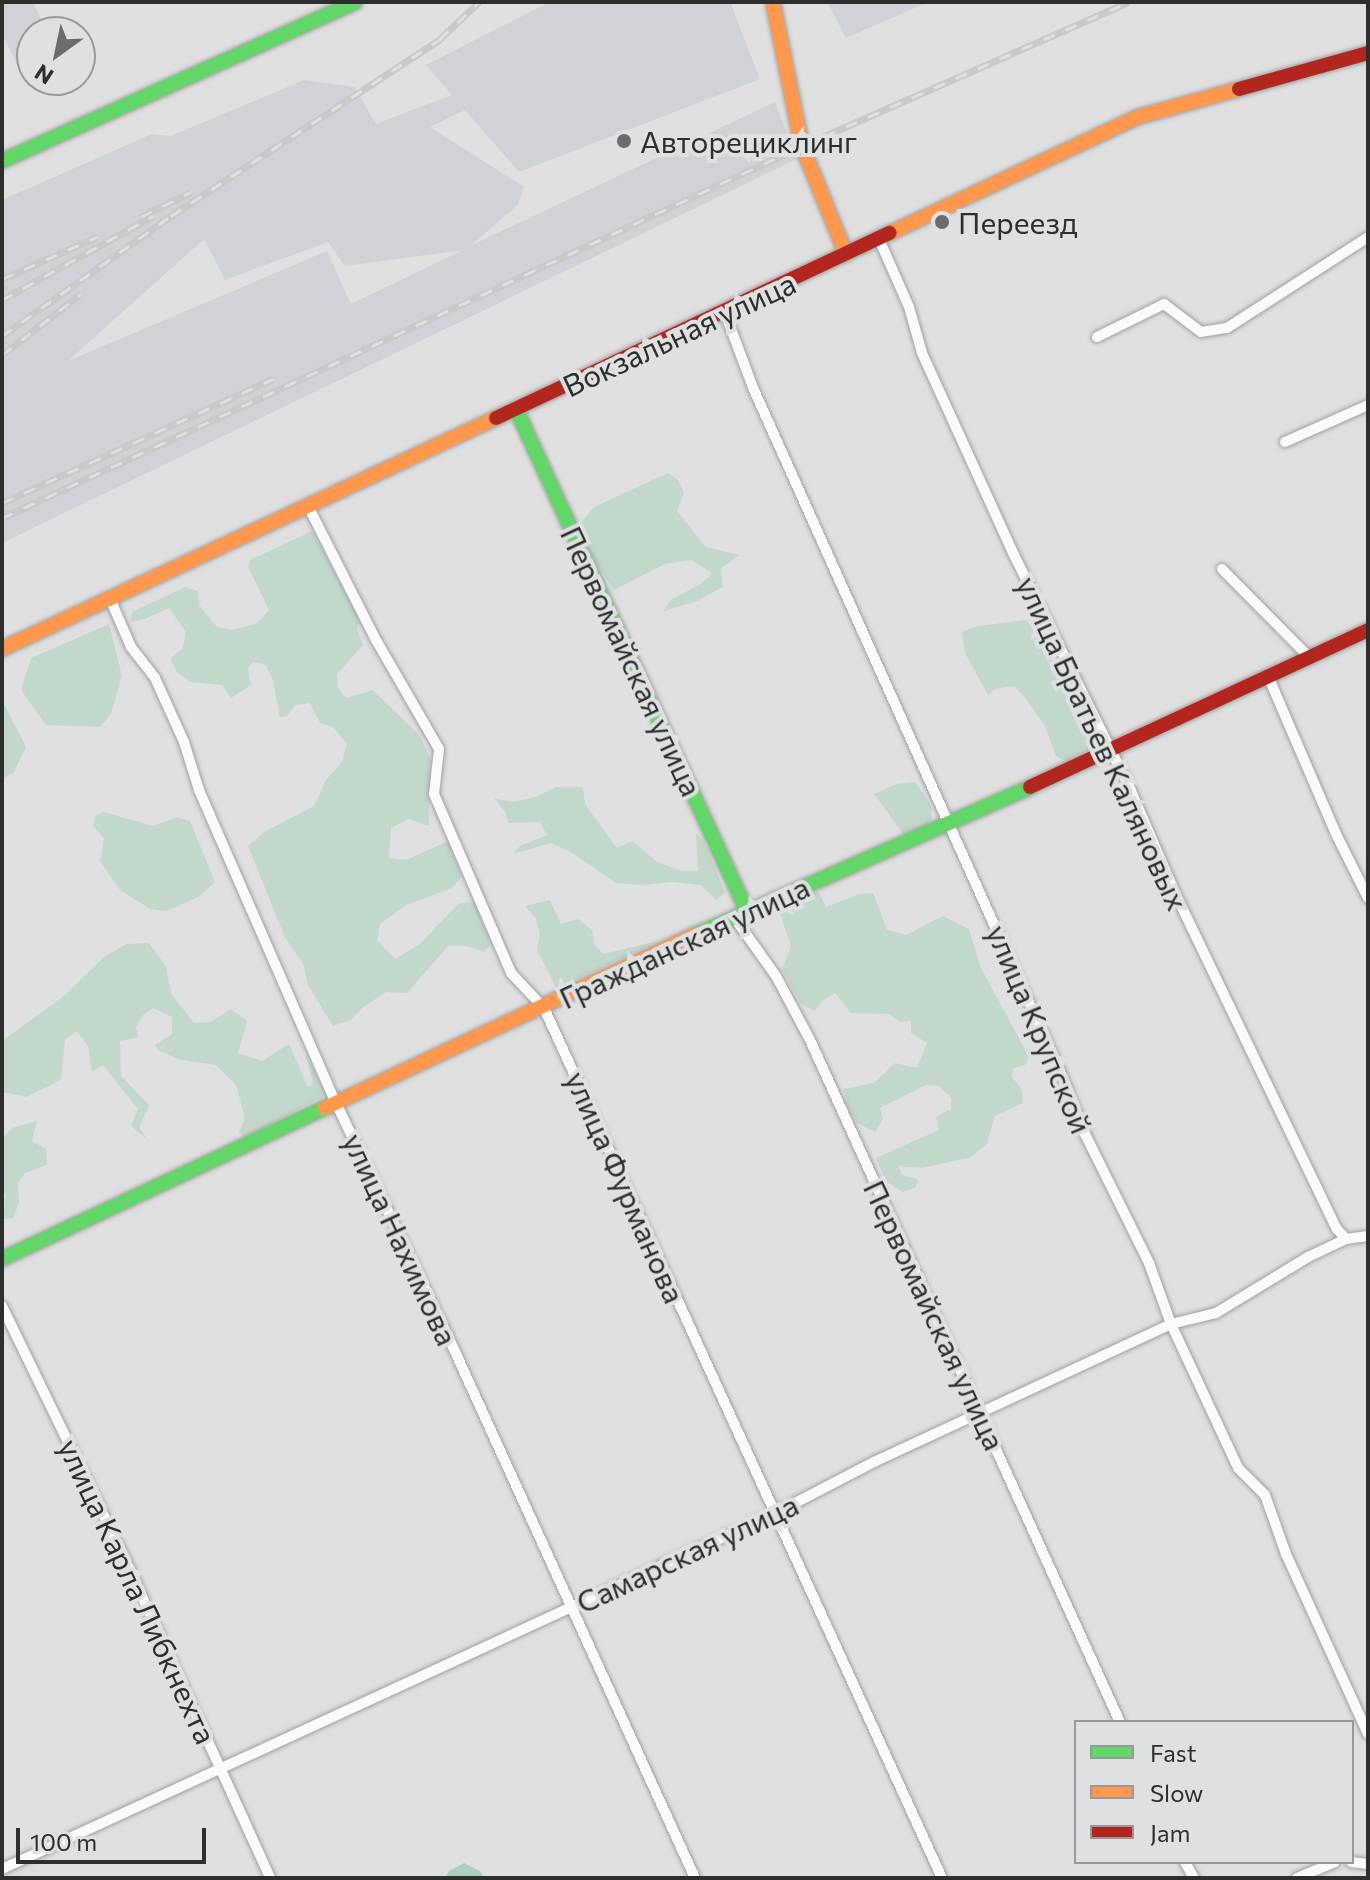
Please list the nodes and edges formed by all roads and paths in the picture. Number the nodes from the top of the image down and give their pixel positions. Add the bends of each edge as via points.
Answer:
1 (355, 2) edge
2 (773, 2) edge
3 (1368, 53) edge
4 (2, 161) edge
5 (1368, 237) edge
6 (879, 239) junction
7 (846, 254) junction
8 (725, 313) junction
9 (1097, 337) dead end
10 (1368, 405) edge
11 (517, 411) junction
12 (1285, 442) dead end
13 (309, 508) junction
14 (1222, 569) dead end
15 (111, 601) junction
16 (1368, 630) edge
17 (2, 649) edge
18 (1309, 657) junction
19 (1268, 676) junction
20 (1110, 751) junction
21 (950, 823) junction
22 (1368, 898) edge
23 (740, 914) junction
24 (544, 1008) junction
25 (336, 1103) junction
26 (1368, 1236) edge
27 (1346, 1239) junction
28 (2, 1259) edge
29 (2, 1306) edge
30 (1171, 1324) junction
31 (981, 1411) junction
32 (774, 1514) junction
33 (573, 1607) junction
34 (1119, 1720) edge
35 (1368, 1734) edge
36 (221, 1768) junction
37 (1330, 1864) edge
38 (2, 1869) edge
39 (270, 1878) edge
40 (695, 1878) edge
41 (942, 1878) edge
42 (1297, 1878) edge

1 - 4 street
2 - 7 street via 802,146
3 - 6 street, Вокзальная улица via 1138,117
5 - 9 street via 1227,328 1201,332 1164,304
6 - 7 street, Вокзальная улица
6 - 20 street, улица Братьев Каляновых via 909,307 922,353
7 - 8 street, Вокзальная улица
8 - 11 street, Вокзальная улица
8 - 21 street, улица Крупской via 754,390
10 - 12 street
11 - 13 street, Вокзальная улица
11 - 23 street, Первомайская улица
13 - 15 street, Вокзальная улица
13 - 24 street, улица Фурманова via 439,749 434,794 511,973
14 - 18 street
15 - 17 street, Вокзальная улица
15 - 25 street, улица Нахимова via 184,742 199,790
16 - 18 street, Гражданская улица
18 - 19 street, Гражданская улица
19 - 20 street, Гражданская улица
19 - 22 street
20 - 21 street, Гражданская улица
20 - 27 street, улица Братьев Каляновых
21 - 23 street, Гражданская улица
21 - 30 street, улица Крупской via 1085,1134 1149,1263
23 - 24 street, Гражданская улица
23 - 31 street, Первомайская улица via 810,1040
24 - 25 street, Гражданская улица
24 - 32 street, улица Фурманова
25 - 28 street, Гражданская улица
25 - 33 street, улица Нахимова
26 - 27 street, Самарская улица
27 - 30 street, Самарская улица via 1216,1313
29 - 36 street, улица Карла Либкнехта
30 - 31 street, Самарская улица
30 - 35 street, улица Крупской via 1238,1468 1265,1495 1286,1554
31 - 32 street, Самарская улица
31 - 34 street, Первомайская улица
32 - 33 street, Самарская улица
32 - 41 street, улица Фурманова
33 - 36 street, Самарская улица
33 - 40 street, улица Нахимова
36 - 38 street, Самарская улица
36 - 39 street, улица Карла Либкнехта
37 - 42 street

